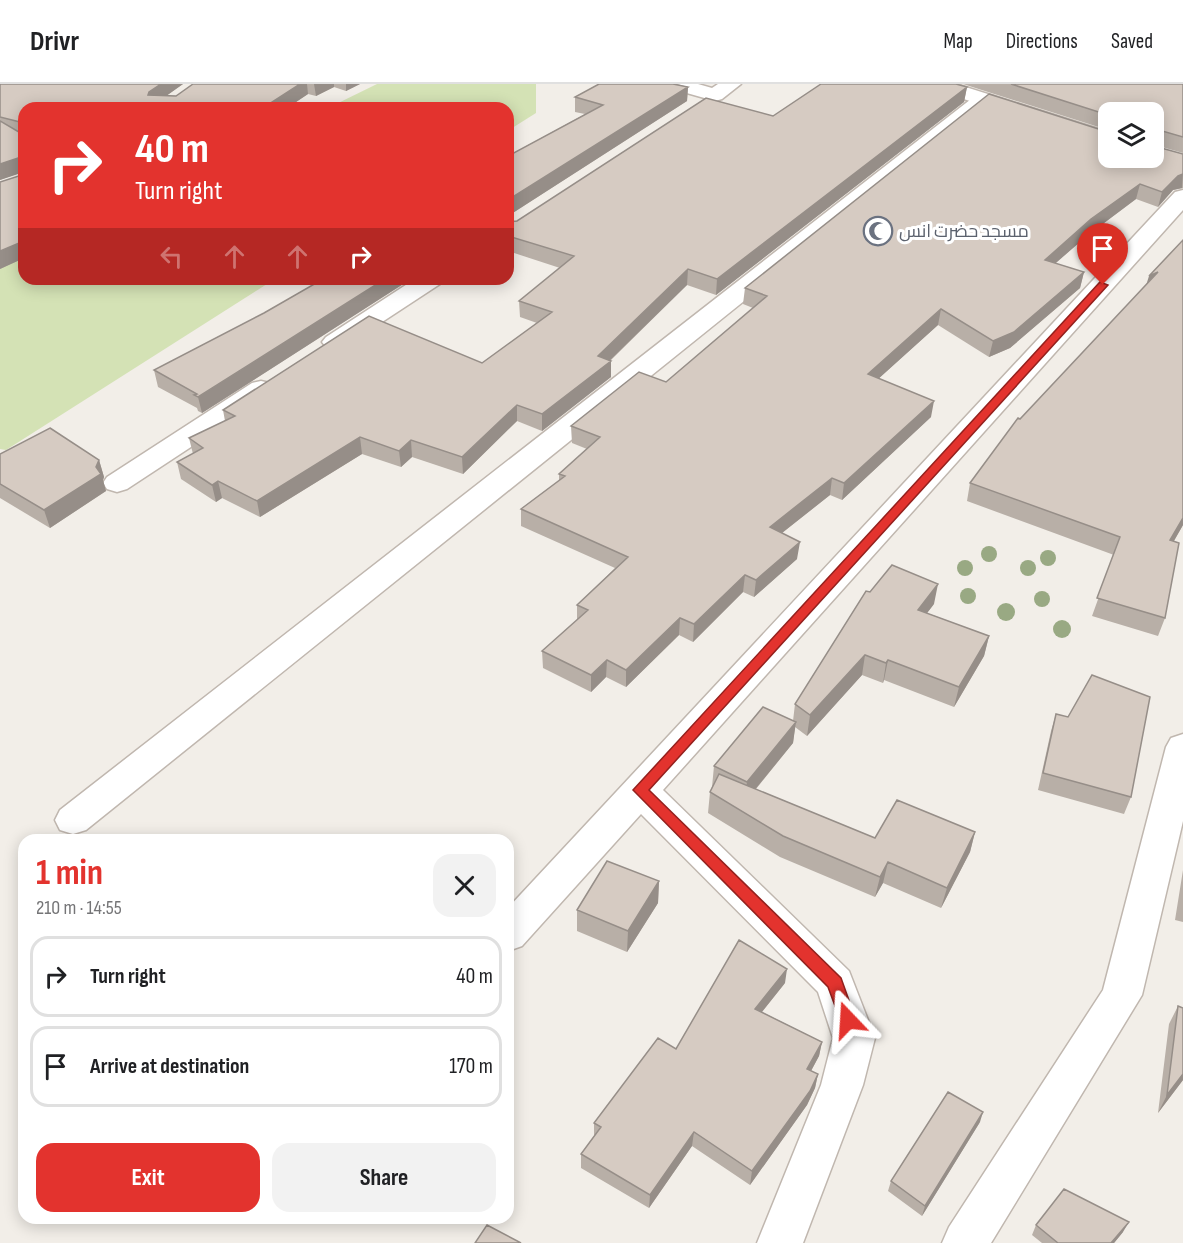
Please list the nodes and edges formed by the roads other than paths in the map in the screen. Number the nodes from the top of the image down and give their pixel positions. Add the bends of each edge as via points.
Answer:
1 (676, 84) edge
2 (936, 84) edge
3 (723, 90) edge
4 (982, 100) junction
5 (695, 108) edge
6 (1098, 136) edge
7 (1183, 197) edge
8 (422, 285) edge
9 (313, 356) edge
10 (284, 375) edge
11 (117, 483) dead end
12 (1183, 747) edge
13 (640, 790) junction
14 (73, 820) dead end
15 (514, 928) edge
16 (780, 1243) edge
17 (965, 1243) edge

1 - 3 street
2 - 4 street
3 - 5 street
4 - 6 street
4 - 14 street
7 - 13 street
8 - 9 street
10 - 11 street
12 - 17 street via 1122,995
13 - 15 street
13 - 16 street via 835,983 855,1038 842,1085

